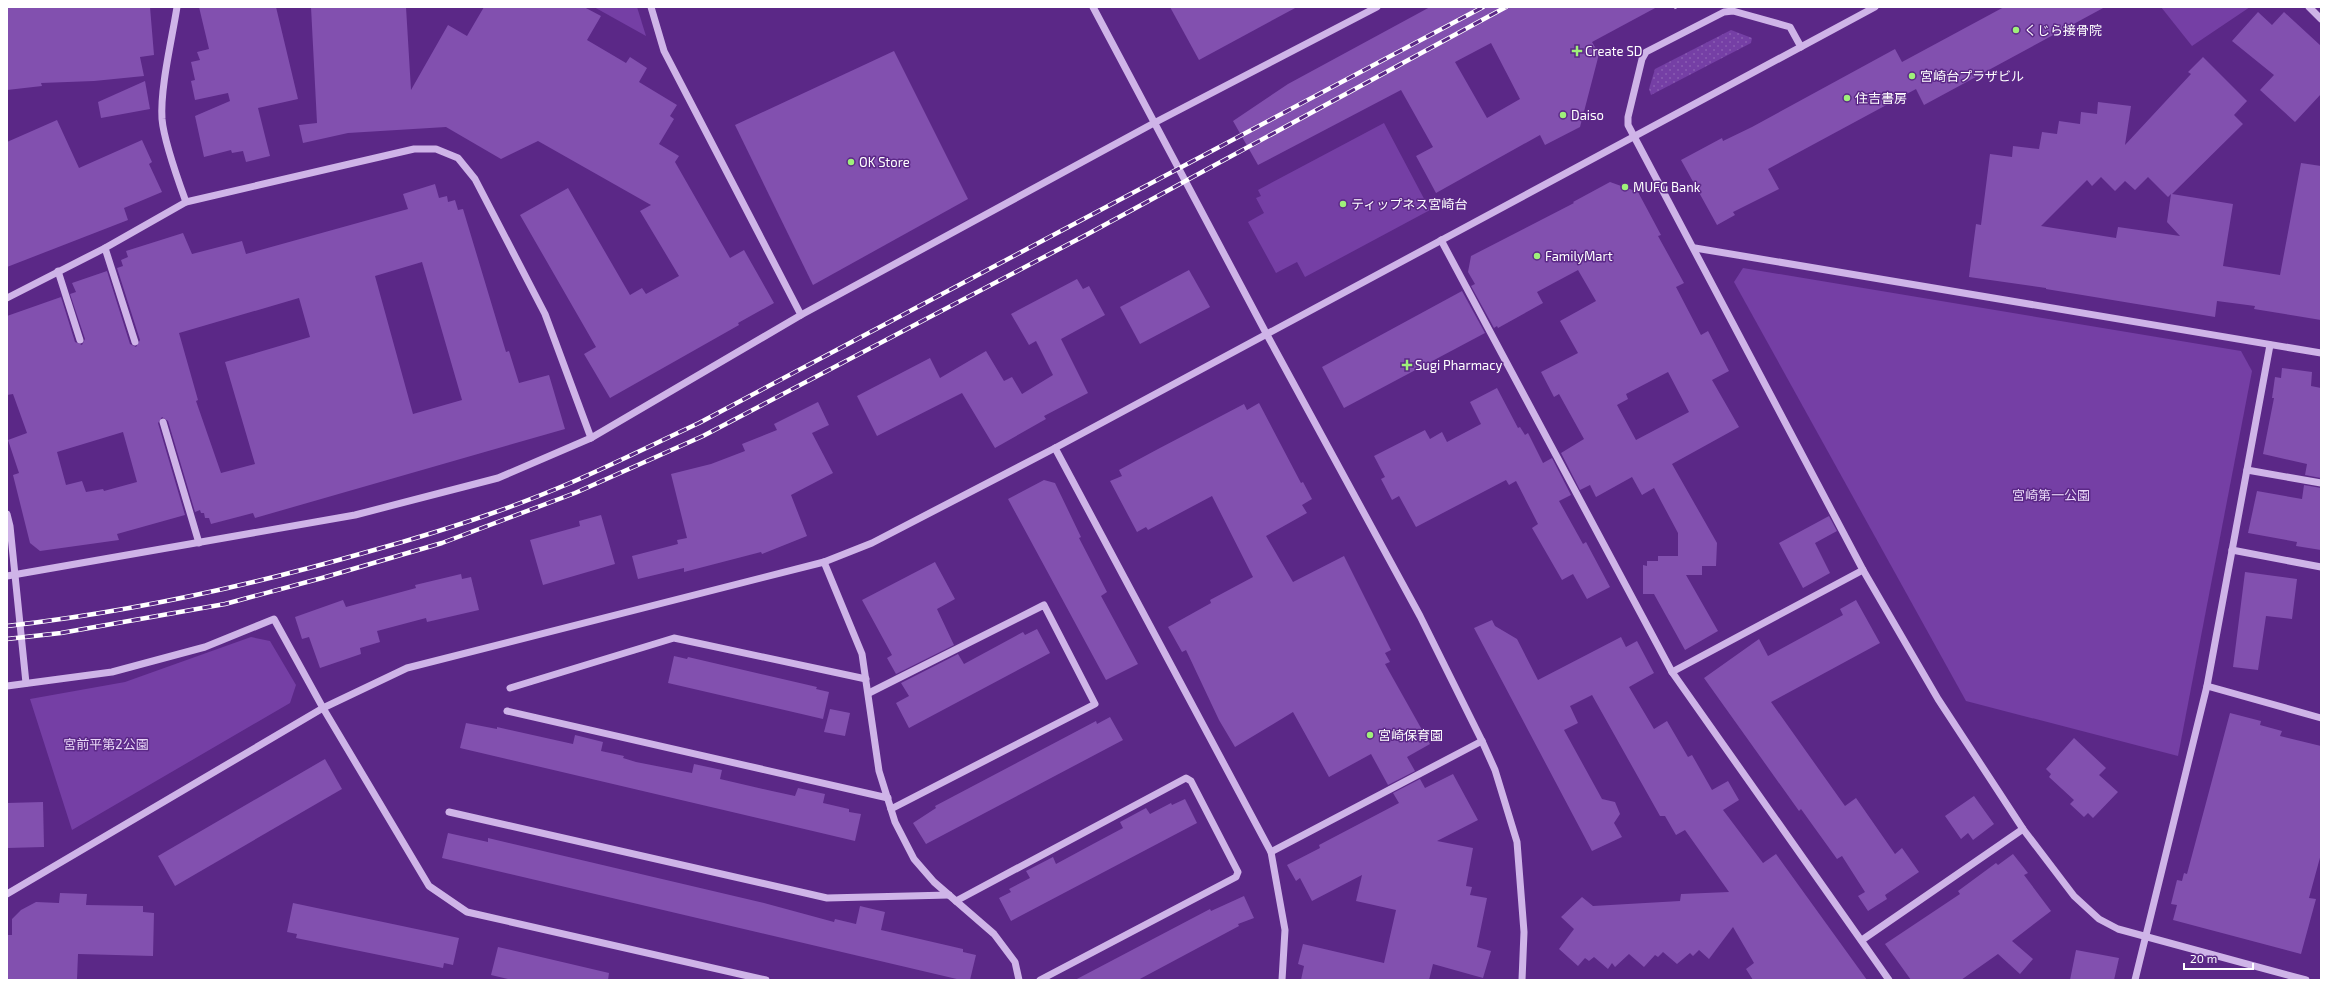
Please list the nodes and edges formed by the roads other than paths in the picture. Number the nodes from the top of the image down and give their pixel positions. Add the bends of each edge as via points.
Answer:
1 (177, 7) edge
2 (651, 7) edge
3 (1093, 7) edge
4 (1377, 7) edge
5 (1875, 7) edge
6 (2309, 7) edge
7 (2321, 19) edge
8 (1801, 47) junction
9 (1154, 123) junction
10 (1634, 136) junction
11 (186, 202) junction
12 (1441, 240) junction
13 (105, 248) junction
14 (1695, 248) junction
15 (58, 272) junction
16 (7, 298) edge
17 (801, 315) junction
18 (1266, 334) junction
19 (80, 340) dead end
20 (135, 342) dead end
21 (2270, 344) junction
22 (2321, 353) edge
23 (163, 422) dead end
24 (591, 438) junction
25 (1055, 448) junction
26 (2247, 470) junction
27 (2321, 483) edge
28 (7, 514) edge
29 (199, 543) junction
30 (2232, 550) junction
31 (824, 562) junction
32 (2321, 567) edge
33 (1863, 570) junction
34 (15, 575) junction
35 (7, 576) edge
36 (1672, 672) junction
37 (866, 679) junction
38 (26, 683) junction
39 (7, 686) edge
40 (2206, 686) junction
41 (510, 688) dead end
42 (869, 693) junction
43 (323, 708) junction
44 (507, 711) dead end
45 (2321, 718) edge
46 (1482, 741) junction
47 (888, 798) junction
48 (891, 809) junction
49 (449, 812) dead end
50 (2023, 829) junction
51 (1271, 852) junction
52 (7, 894) edge
53 (949, 895) junction
54 (956, 901) junction
55 (2146, 937) junction
56 (1862, 940) junction
57 (766, 980) edge
58 (1019, 980) edge
59 (1040, 980) edge
60 (1282, 980) edge
61 (1522, 980) edge
62 (1889, 980) edge
63 (2135, 980) edge
64 (2306, 980) edge

1 - 11 street via 165,82 162,120
2 - 17 street via 664,51
3 - 9 street
4 - 9 street
5 - 8 street
6 - 7 street
8 - 10 street
8 - 10 street via 1790,27 1733,11 1724,12 1646,52 1642,58 1628,117 1628,125
9 - 17 street
9 - 18 street
10 - 12 street
10 - 14 street
11 - 13 street
11 - 24 street via 414,149 436,149 458,158 475,179 545,314
12 - 18 street
12 - 36 street
13 - 15 street
13 - 20 street
14 - 21 street
14 - 33 street
15 - 16 street
15 - 19 street
17 - 24 street
18 - 25 street
18 - 46 street via 1420,616
21 - 22 street
21 - 26 street
23 - 29 street
24 - 29 street via 498,478 356,515
25 - 31 street via 872,543
25 - 51 street
26 - 27 street
26 - 30 street
28 - 34 street
29 - 34 street
30 - 32 street
30 - 40 street
31 - 37 street via 862,654
31 - 43 street via 407,668
33 - 36 street
33 - 50 street via 1938,699
34 - 35 street
34 - 38 street
36 - 56 street
37 - 41 street via 674,638
37 - 42 street
38 - 39 street
38 - 43 street via 112,672 205,647 274,620
40 - 45 street
40 - 55 street
42 - 47 street via 876,752
42 - 48 street via 1044,605 1095,704
43 - 52 street
43 - 57 street via 429,886 467,912
44 - 47 street
46 - 51 street
46 - 61 street via 1505,799 1517,842 1524,932
47 - 48 street
48 - 53 street via 914,860
49 - 53 street via 827,898
50 - 55 street via 2074,896 2099,919 2118,930
50 - 56 street
51 - 60 street via 1285,930
53 - 54 street
54 - 58 street via 994,934 1015,962
54 - 59 street via 1186,778 1191,781 1238,872 1236,877
55 - 63 street
55 - 64 street
56 - 62 street

